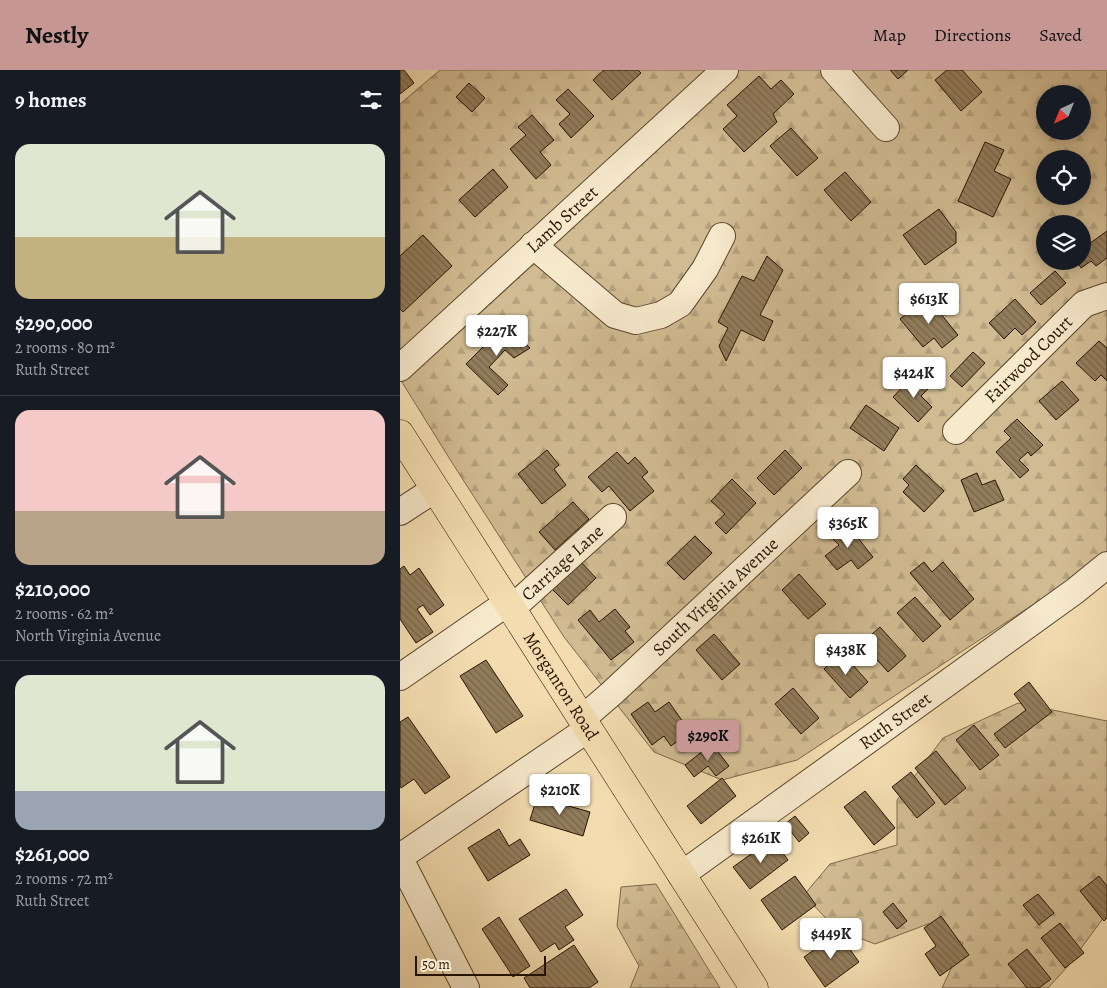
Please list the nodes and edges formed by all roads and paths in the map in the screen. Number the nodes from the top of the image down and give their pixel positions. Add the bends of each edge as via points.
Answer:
1 (724, 70) edge
2 (834, 70) edge
3 (886, 128) dead end
4 (722, 236) dead end
5 (534, 246) junction
6 (1107, 296) edge
7 (400, 368) edge
8 (956, 431) dead end
9 (400, 434) edge
10 (848, 473) dead end
11 (434, 489) junction
12 (400, 512) edge
13 (613, 517) dead end
14 (1107, 565) edge
15 (509, 606) junction
16 (400, 677) edge
17 (585, 724) junction
18 (400, 858) edge
19 (681, 875) junction
20 (466, 988) edge
21 (754, 988) edge

1 - 5 street, Lamb Street
2 - 3 street
4 - 5 street via 680,304 661,315 636,321 615,315
5 - 7 street, Lamb Street
6 - 8 street, Fairwood Court via 1084,304
9 - 11 main road, Morganton Road
10 - 17 street, South Virginia Avenue via 619,686
11 - 12 street
11 - 15 main road, Morganton Road
13 - 15 street, Carriage Lane
14 - 19 street, Ruth Street
15 - 16 street, Carriage Lane
15 - 17 main road, Morganton Road
17 - 18 street, South Virginia Avenue
17 - 19 main road, Morganton Road
18 - 20 street
19 - 21 main road, Morganton Road

